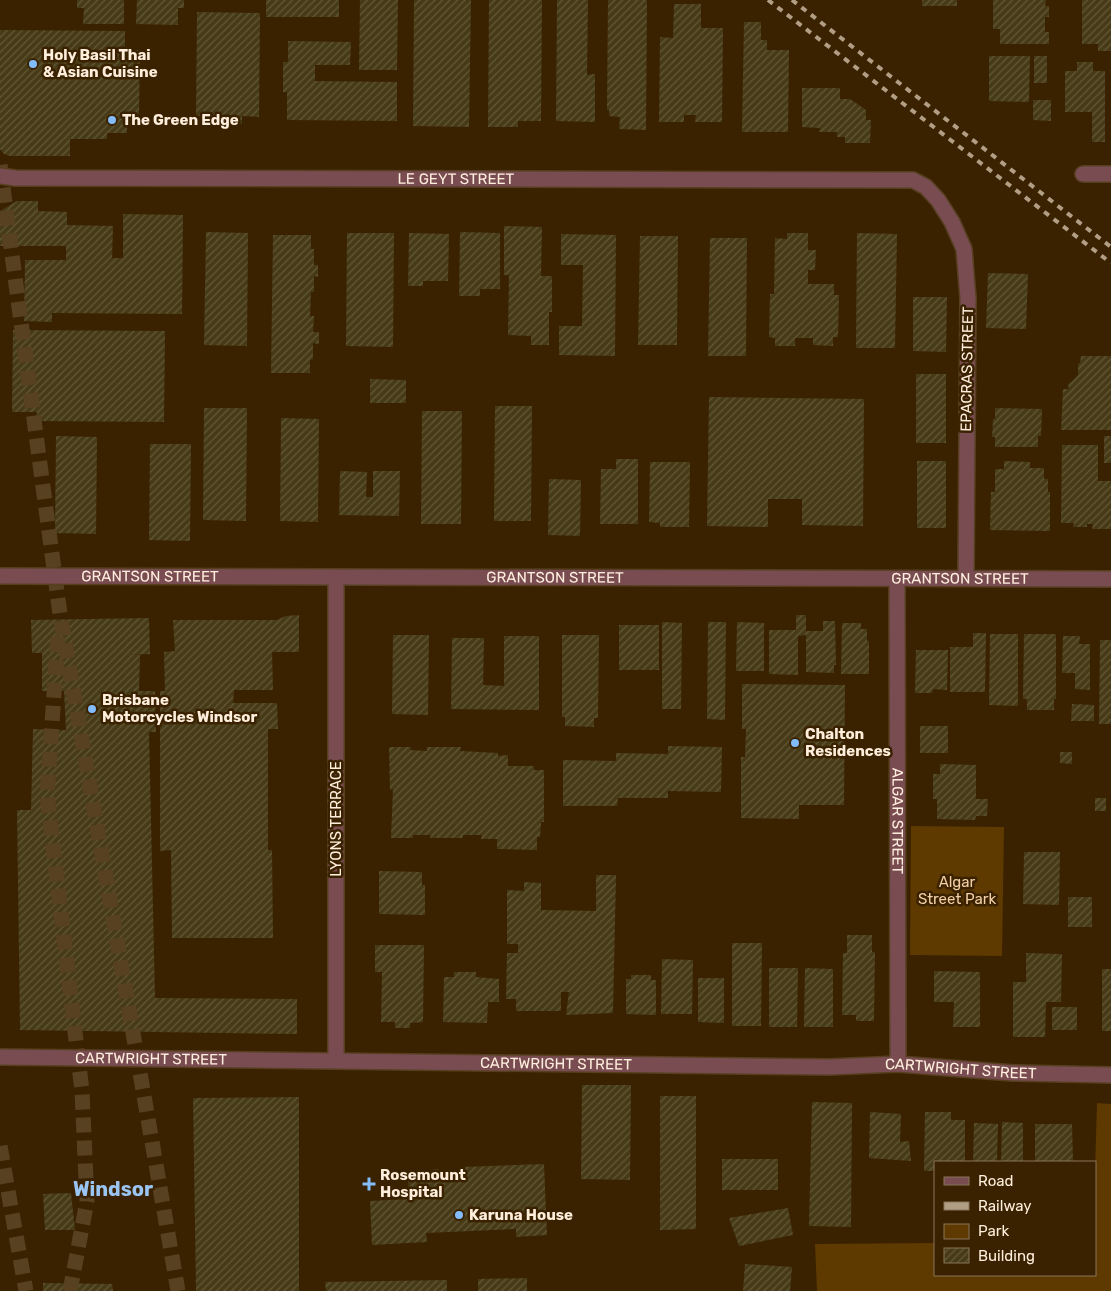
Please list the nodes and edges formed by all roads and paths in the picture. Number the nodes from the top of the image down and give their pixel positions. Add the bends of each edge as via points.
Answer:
1 (1082, 174) dead end
2 (1111, 174) edge
3 (0, 176) edge
4 (912, 180) joint
5 (0, 576) edge
6 (336, 578) junction
7 (966, 578) junction
8 (897, 580) junction
9 (1111, 580) edge
10 (0, 1057) edge
11 (336, 1060) junction
12 (898, 1064) junction
13 (1111, 1076) edge

1 - 2 street
3 - 4 street, LE GEYT STREET
4 - 7 street, EPACRAS STREET via 926,187 938,200 964,249 968,298
5 - 6 street, GRANTSON STREET
6 - 8 street, GRANTSON STREET
6 - 11 street, LYONS TERRACE
7 - 8 street, GRANTSON STREET
7 - 9 street, GRANTSON STREET
8 - 12 street, ALGAR STREET
10 - 11 street, CARTWRIGHT STREET
11 - 12 street, CARTWRIGHT STREET via 830,1067
12 - 13 street, CARTWRIGHT STREET via 1013,1073

